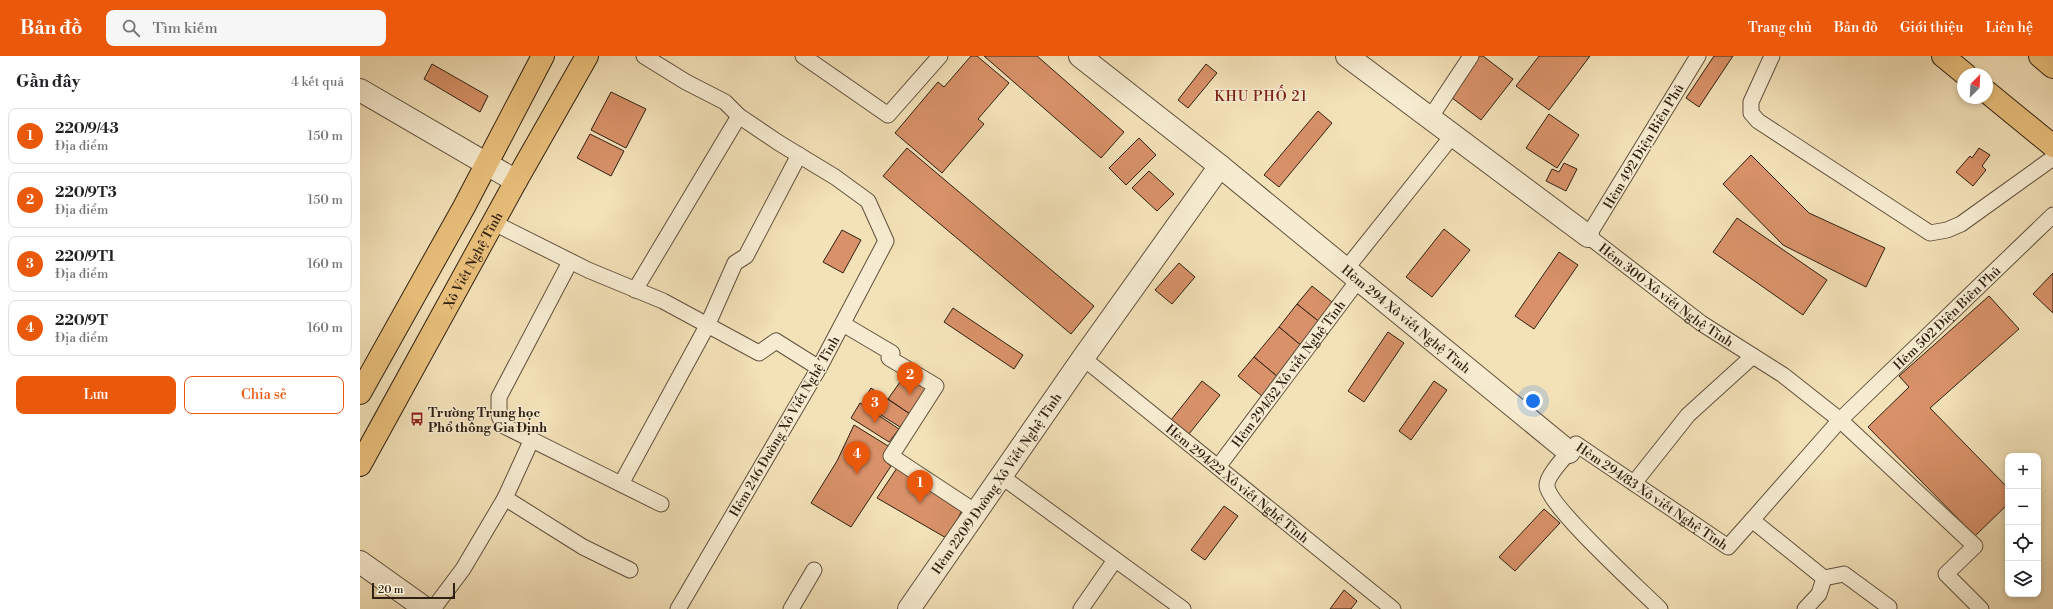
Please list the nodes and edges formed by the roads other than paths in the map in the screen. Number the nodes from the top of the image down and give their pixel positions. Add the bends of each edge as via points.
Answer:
1 (543, 56) edge
2 (587, 56) edge
3 (644, 56) edge
4 (803, 56) edge
5 (940, 56) edge
6 (1080, 56) edge
7 (1347, 56) edge
8 (1471, 56) edge
9 (1698, 56) edge
10 (1772, 56) edge
11 (1944, 56) edge
12 (2040, 56) edge
13 (2053, 67) edge
14 (1958, 68) edge
15 (360, 90) edge
16 (1993, 97) edge
17 (739, 116) junction
18 (1430, 118) junction
19 (1453, 135) junction
20 (2053, 146) edge
21 (799, 155) junction
22 (2053, 158) edge
23 (486, 164) junction
24 (1220, 166) junction
25 (516, 181) junction
26 (2053, 215) edge
27 (494, 223) junction
28 (1588, 236) junction
29 (570, 262) junction
30 (1352, 274) junction
31 (635, 290) junction
32 (843, 324) junction
33 (707, 326) junction
34 (1753, 356) junction
35 (1083, 358) junction
36 (819, 368) junction
37 (360, 393) edge
38 (1840, 420) junction
39 (532, 439) junction
40 (1569, 452) junction
41 (360, 465) edge
42 (1218, 467) junction
43 (1001, 476) junction
44 (1634, 483) junction
45 (621, 484) junction
46 (505, 498) junction
47 (661, 504) dead end
48 (976, 512) junction
49 (1752, 520) junction
50 (1115, 560) junction
51 (360, 562) edge
52 (630, 570) dead end
53 (814, 570) dead end
54 (1824, 578) junction
55 (1889, 607) dead end
56 (426, 609) edge
57 (433, 609) edge
58 (678, 609) edge
59 (791, 609) edge
60 (909, 609) edge
61 (1081, 609) edge
62 (1182, 609) edge
63 (1393, 609) edge
64 (1660, 609) edge
65 (1805, 609) edge
66 (1981, 609) edge

1 - 23 main road
2 - 25 main road, Xô Viết Nghệ Tĩnh
3 - 17 lane via 725,102
4 - 5 lane via 888,115
6 - 24 street, Hẻm 294 Xô viết Nghệ Tĩnh
7 - 18 street, Hẻm 300 Xô viết Nghệ Tĩnh
8 - 18 lane
9 - 28 lane, Hẻm 492 Điện Biên Phủ
10 - 22 lane via 1751,102 1751,113 1930,233 1961,224
11 - 14 main road
12 - 13 main road
15 - 23 street
16 - 20 main road
17 - 21 lane
17 - 31 lane
18 - 19 street, Hẻm 300 Xô viết Nghệ Tĩnh
19 - 28 street, Hẻm 300 Xô viết Nghệ Tĩnh
19 - 30 lane, Hẻm 294/32 Xô viết Nghệ Tĩnh
21 - 32 lane, Hẻm 246 Đường Xô Viết Nghệ Tĩnh via 868,201 886,241
21 - 33 lane via 746,256 735,263
23 - 25 street
23 - 37 main road
24 - 30 street, Hẻm 294 Xô viết Nghệ Tĩnh
24 - 35 street, Hẻm 220/9 Đường Xô Viết Nghệ Tĩnh
25 - 27 main road, Xô Viết Nghệ Tĩnh
26 - 38 lane, Hẻm 502 Điện Biên Phủ
27 - 29 lane
27 - 41 main road, Xô Viết Nghệ Tĩnh
28 - 34 lane, Hẻm 300 Xô viết Nghệ Tĩnh via 1701,323
29 - 31 lane
29 - 39 lane via 499,397 499,416 504,426
30 - 40 street, Hẻm 294 Xô viết Nghệ Tĩnh
30 - 42 lane, Hẻm 294/32 Xô viết Nghệ Tĩnh
31 - 33 lane via 663,301
32 - 36 lane, Hẻm 246 Đường Xô Viết Nghệ Tĩnh
32 - 48 lane via 892,353 889,358 936,386 891,456
33 - 36 lane via 759,353 776,341
33 - 45 lane
34 - 38 lane, Hẻm 300 Xô viết Nghệ Tĩnh via 1783,375
34 - 44 lane via 1688,415
35 - 42 lane, Hẻm 294/22 Xô viết Nghệ Tĩnh
35 - 43 street, Hẻm 220/9 Đường Xô Viết Nghệ Tĩnh
36 - 58 lane, Hẻm 246 Đường Xô Viết Nghệ Tĩnh
38 - 49 lane, Hẻm 502 Điện Biên Phủ
38 - 66 lane, Hẻm 300 Xô viết Nghệ Tĩnh via 1975,546 1946,574
39 - 45 lane
39 - 46 lane
40 - 44 lane, Hẻm 294/83 Xô viết Nghệ Tĩnh via 1576,444
40 - 64 lane via 1548,478 1547,486 1554,502
42 - 63 lane, Hẻm 294/22 Xô viết Nghệ Tĩnh
43 - 48 street, Hẻm 220/9 Đường Xô Viết Nghệ Tĩnh
43 - 50 lane
44 - 49 lane, Hẻm 294/83 Xô viết Nghệ Tĩnh via 1728,547
45 - 47 lane
46 - 52 lane via 583,547
46 - 57 lane via 463,568
48 - 60 street, Hẻm 220/9 Đường Xô Viết Nghệ Tĩnh
49 - 54 lane
50 - 61 lane
50 - 62 lane
51 - 56 street
53 - 59 lane
54 - 55 lane via 1844,574
54 - 65 lane via 1819,594

